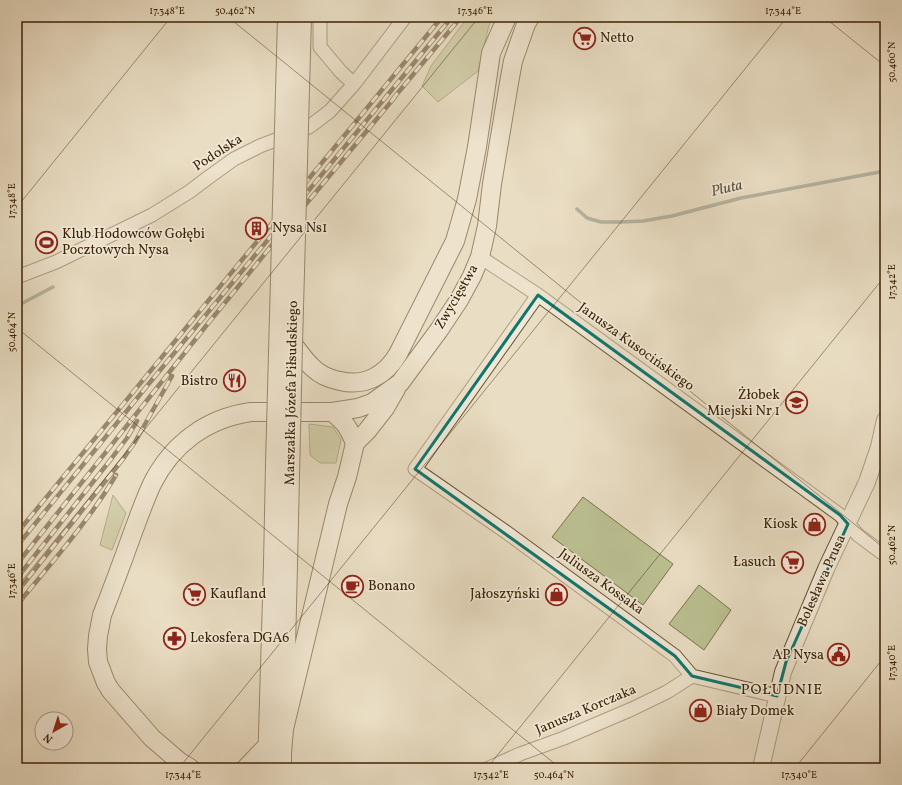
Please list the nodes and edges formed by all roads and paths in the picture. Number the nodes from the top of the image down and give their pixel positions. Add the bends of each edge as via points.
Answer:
1 (287, 17) edge
2 (302, 17) edge
3 (320, 17) edge
4 (405, 17) edge
5 (507, 17) edge
6 (530, 17) edge
7 (354, 84) junction
8 (480, 256) junction
9 (17, 277) edge
10 (538, 295) junction
11 (293, 344) junction
12 (400, 383) junction
13 (266, 412) joint
14 (332, 412) junction
15 (885, 420) edge
16 (355, 443) junction
17 (879, 447) junction
18 (885, 462) edge
19 (848, 524) junction
20 (885, 555) edge
21 (280, 565) junction
22 (692, 676) junction
23 (777, 696) junction
24 (284, 729) junction
25 (152, 738) junction
26 (268, 745) junction
27 (177, 768) edge
28 (190, 768) edge
29 (246, 768) edge
30 (267, 768) edge
31 (282, 768) edge
32 (489, 768) edge
33 (761, 768) edge

1 - 21 main road, Marszałka Józefa Piłsudskiego, bridge via 275,465
2 - 11 main road, Marszałka Józefa Piłsudskiego, bridge
3 - 7 street via 320,48
4 - 7 street, Podolska
5 - 11 main road via 491,53 477,147 455,242 394,362 372,379 346,383 329,379 312,368
6 - 8 main road, Zwycięstwa via 513,61
7 - 9 street, Podolska via 330,111 309,127 234,159 190,192 152,215 56,262
8 - 10 street, Janusza Kusocińskiego
8 - 12 main road, Zwycięstwa via 459,300
10 - 19 street, Janusza Kusocińskiego via 840,515
10 - 22 street, Juliusza Kossaka via 414,469 506,532 675,656
11 - 21 main road, Marszałka Józefa Piłsudskiego, bridge
12 - 14 main road, Zwycięstwa via 372,403
12 - 16 main road via 385,408
13 - 14 main road, Zwycięstwa
13 - 25 main road, Marszałka Józefa Piłsudskiego via 241,414 210,424 181,444 165,463 152,485 102,615 97,649 102,672 111,691
14 - 16 main road via 343,420
15 - 17 street, Bolesława Prusa
16 - 24 main road
17 - 18 street
17 - 19 street, Bolesława Prusa
19 - 20 street, Janusza Kusocińskiego via 858,535
19 - 23 street, Bolesława Prusa via 786,662
21 - 24 main road, Marszałka Józefa Piłsudskiego
21 - 26 main road, Marszałka Józefa Piłsudskiego
22 - 23 street
22 - 32 street, Janusza Korczaka via 632,709
23 - 33 street, Bolesława Prusa
24 - 31 main road, Marszałka Józefa Piłsudskiego
25 - 27 main road, Marszałka Józefa Piłsudskiego via 157,749
25 - 28 main road, Marszałka Józefa Piłsudskiego
26 - 29 main road
26 - 30 main road, Marszałka Józefa Piłsudskiego

